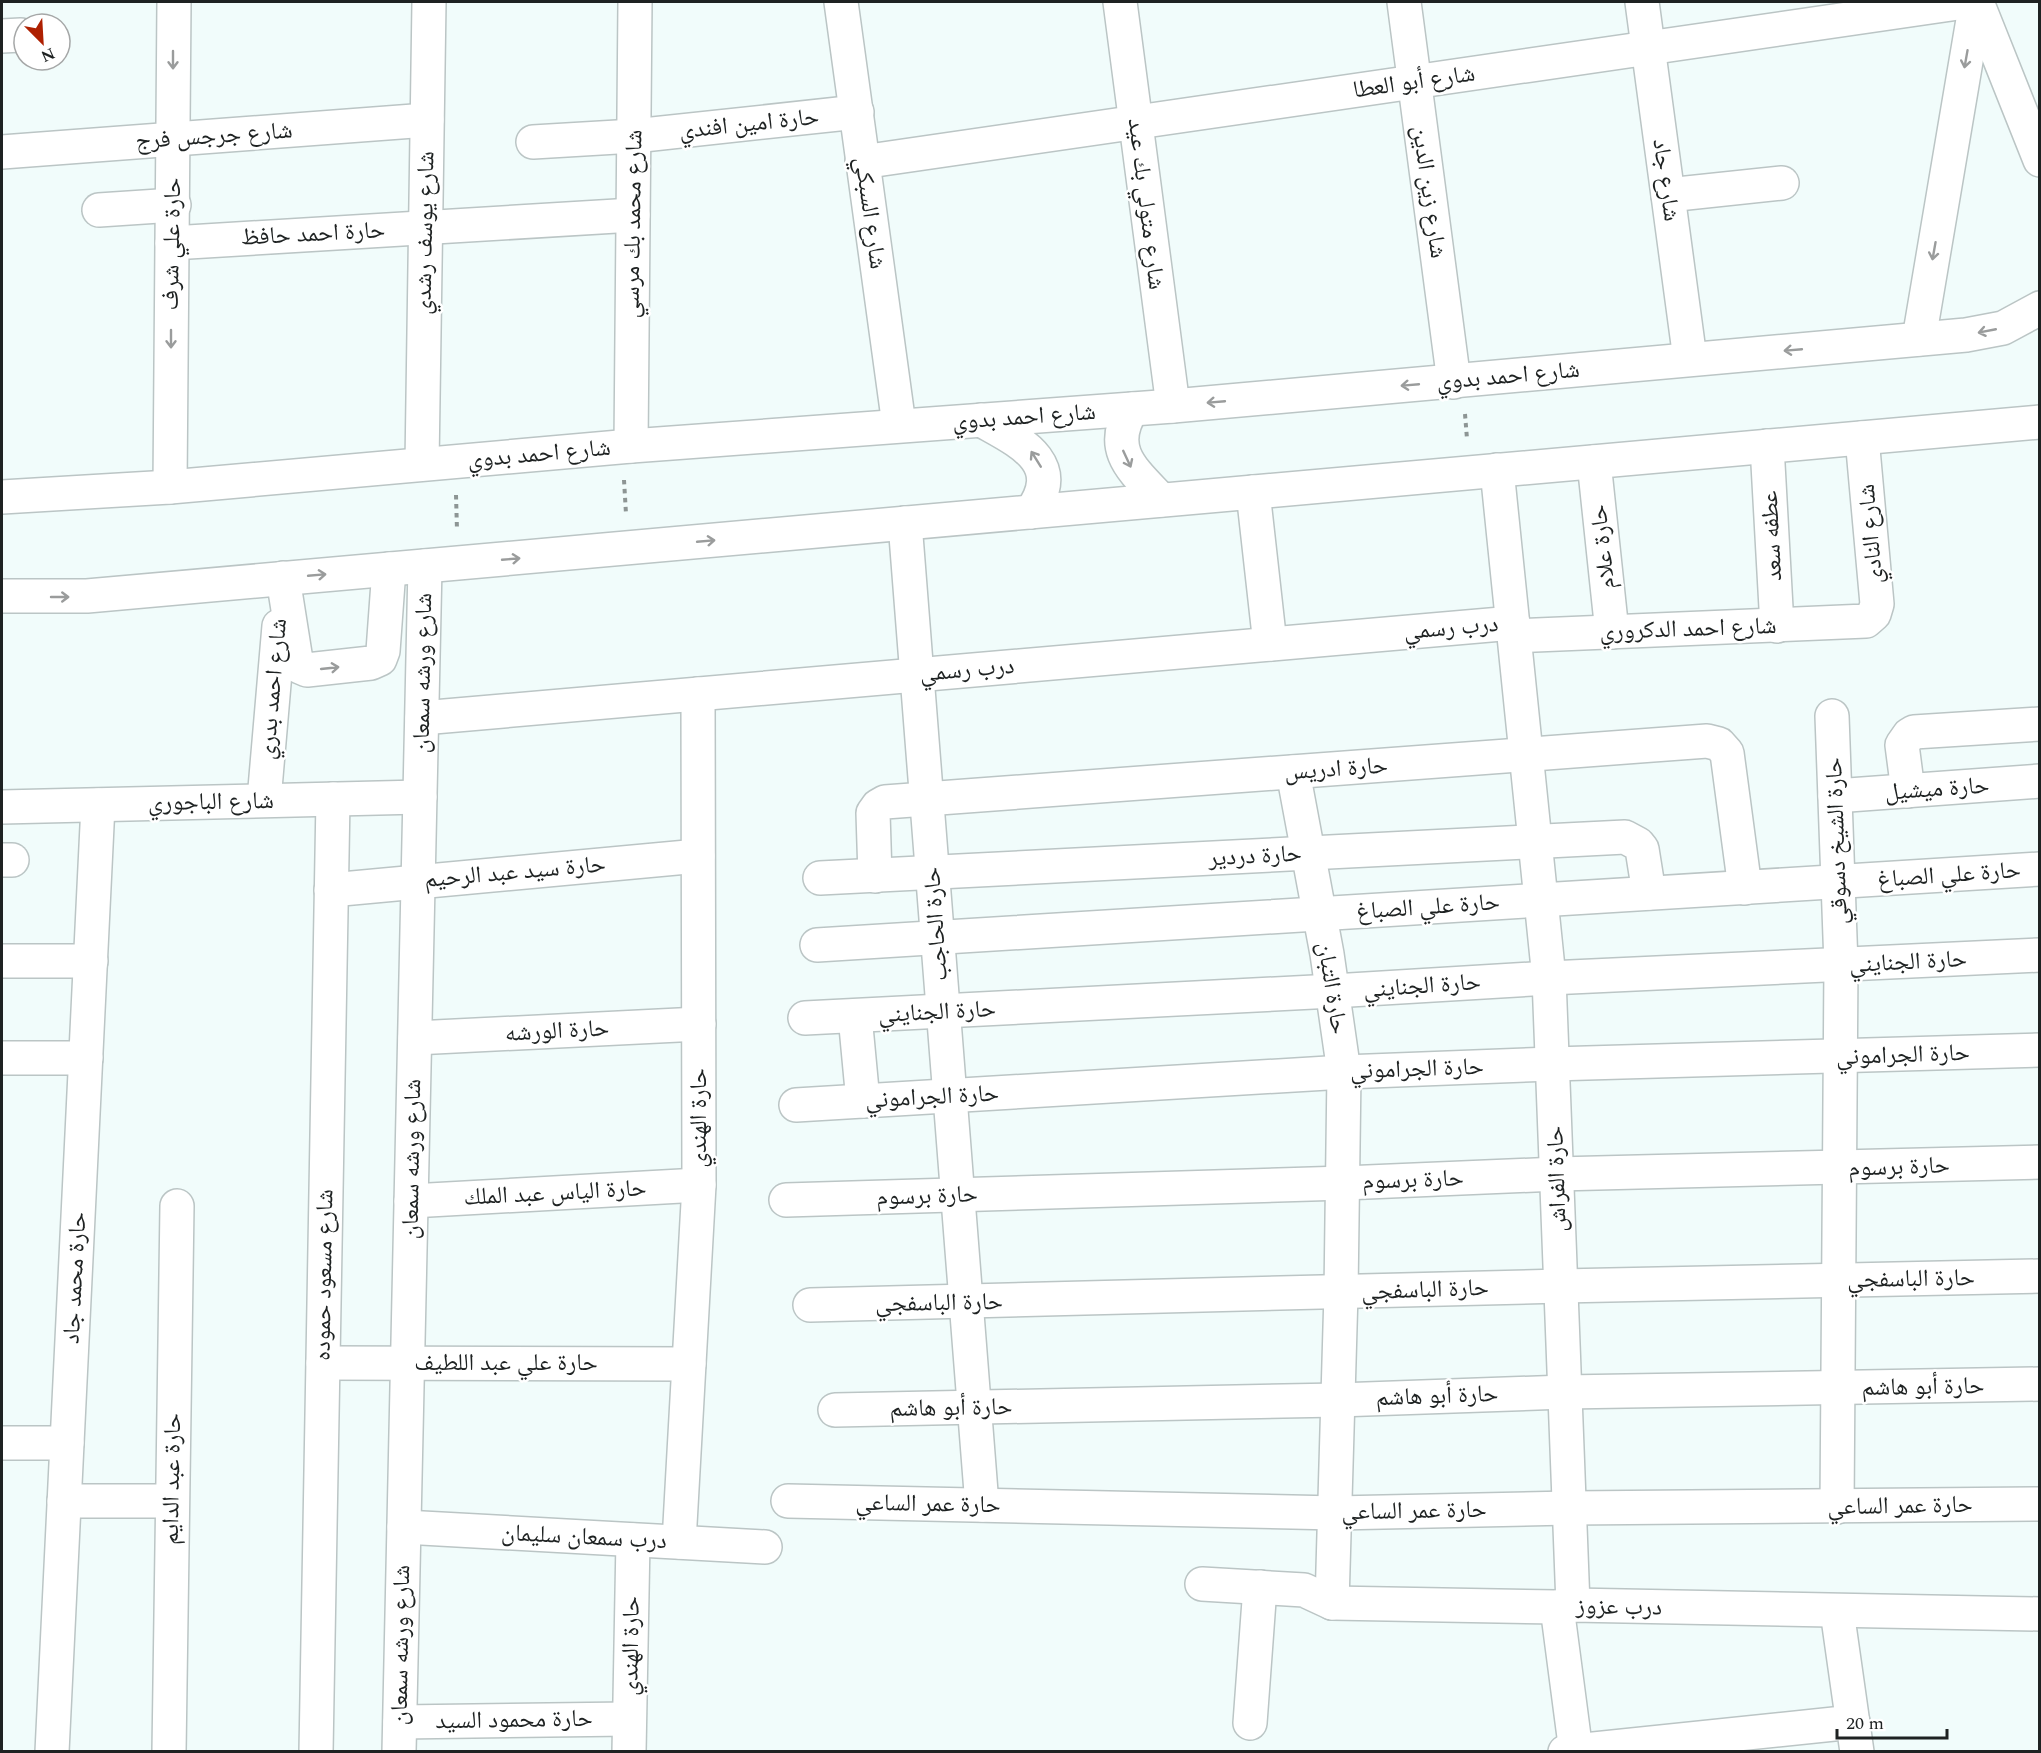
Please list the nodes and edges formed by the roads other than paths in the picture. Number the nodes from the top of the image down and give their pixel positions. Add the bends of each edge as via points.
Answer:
1 (174, 2) edge
2 (429, 2) edge
3 (635, 2) edge
4 (841, 2) edge
5 (1120, 2) edge
6 (1404, 2) edge
7 (1642, 2) edge
8 (1965, 2) edge
9 (1976, 2) edge
10 (1648, 47) junction
11 (1414, 82) junction
12 (857, 112) junction
13 (427, 120) junction
14 (1136, 123) junction
15 (2032, 123) edge
16 (634, 136) junction
17 (172, 140) junction
18 (533, 142) dead end
19 (2, 152) edge
20 (2040, 160) edge
21 (862, 162) junction
22 (1782, 183) dead end
23 (1668, 195) junction
24 (174, 205) junction
25 (99, 210) dead end
26 (633, 215) junction
27 (425, 228) junction
28 (172, 243) junction
29 (2040, 308) edge
30 (1919, 339) junction
31 (1690, 358) junction
32 (1458, 381) junction
33 (1173, 406) junction
34 (1132, 409) junction
35 (981, 420) junction
36 (2040, 422) edge
37 (900, 425) junction
38 (1862, 438) junction
39 (626, 446) junction
40 (1767, 446) junction
41 (1594, 462) junction
42 (422, 464) junction
43 (1483, 472) junction
44 (170, 487) junction
45 (1253, 492) junction
46 (2, 498) edge
47 (1161, 500) junction
48 (1031, 512) junction
49 (905, 524) junction
50 (425, 566) junction
51 (389, 569) junction
52 (283, 578) junction
53 (2, 596) edge
54 (1862, 622) joint
55 (1777, 626) junction
56 (1513, 629) junction
57 (1612, 632) junction
58 (1270, 644) junction
59 (917, 675) junction
60 (698, 694) junction
61 (1832, 716) dead end
62 (422, 718) junction
63 (2040, 724) edge
64 (1526, 754) junction
65 (1293, 772) junction
66 (2040, 781) edge
67 (1908, 791) junction
68 (1835, 796) junction
69 (420, 797) junction
70 (333, 799) junction
71 (927, 799) junction
72 (264, 800) junction
73 (98, 805) junction
74 (2, 807) edge
75 (1535, 842) junction
76 (1309, 854) junction
77 (698, 856) junction
78 (2040, 869) edge
79 (932, 873) junction
80 (875, 876) junction
81 (820, 879) dead end
82 (418, 881) junction
83 (1838, 882) junction
84 (1745, 888) junction
85 (331, 890) junction
86 (1649, 893) junction
87 (1541, 900) junction
88 (1320, 914) junction
89 (938, 938) junction
90 (817, 945) dead end
91 (2040, 955) edge
92 (2, 961) edge
93 (91, 961) junction
94 (1841, 965) junction
95 (1549, 978) junction
96 (1334, 991) junction
97 (943, 1012) junction
98 (855, 1016) junction
99 (805, 1018) dead end
100 (699, 1024) junction
101 (415, 1038) junction
102 (2040, 1050) edge
103 (1840, 1057) junction
104 (2, 1058) edge
105 (86, 1058) junction
106 (1552, 1064) junction
107 (1344, 1072) junction
108 (950, 1096) junction
109 (863, 1101) junction
110 (796, 1105) dead end
111 (2040, 1162) edge
112 (1840, 1168) junction
113 (1557, 1174) junction
114 (1344, 1183) junction
115 (699, 1185) junction
116 (958, 1195) junction
117 (786, 1200) dead end
118 (411, 1201) junction
119 (177, 1206) dead end
120 (2040, 1276) edge
121 (1839, 1281) junction
122 (1561, 1286) junction
123 (1341, 1293) junction
124 (966, 1302) junction
125 (810, 1305) dead end
126 (407, 1362) junction
127 (323, 1363) junction
128 (689, 1364) junction
129 (2040, 1384) edge
130 (1838, 1388) junction
131 (1565, 1392) junction
132 (1338, 1400) junction
133 (974, 1408) junction
134 (835, 1410) dead end
135 (2, 1443) edge
136 (67, 1443) junction
137 (64, 1501) junction
138 (172, 1501) junction
139 (788, 1501) dead end
140 (2040, 1504) edge
141 (982, 1505) junction
142 (1837, 1507) junction
143 (1569, 1508) junction
144 (1336, 1513) junction
145 (404, 1527) junction
146 (633, 1540) junction
147 (679, 1542) junction
148 (765, 1547) dead end
149 (1202, 1584) dead end
150 (1260, 1587) junction
151 (1332, 1603) junction
152 (1565, 1606) junction
153 (1837, 1611) junction
154 (2040, 1614) edge
155 (629, 1719) junction
156 (1250, 1723) dead end
157 (399, 1737) edge
158 (1855, 1737) edge
159 (1572, 1751) edge
160 (52, 1752) edge
161 (169, 1752) edge
162 (316, 1752) edge
163 (629, 1752) edge

1 -> 17 street, حارة علي شرف
2 - 13 street, شارع يوسف رشدي
3 - 16 street, شارع محمد بك مرسي
4 - 12 street, شارع السبكي
5 - 14 street, شارع متولي بك عيد
6 - 11 street, شارع زين الدين
7 - 10 street, شارع جاد
8 - 10 street, شارع أبو العطا
9 - 15 street
9 -> 30 street
10 - 11 street, شارع أبو العطا
10 - 23 street, شارع جاد
11 - 14 street, شارع أبو العطا
11 - 32 street, شارع زين الدين
12 - 16 street, حارة امين افندي
12 - 21 street, شارع السبكي
13 - 17 street, شارع جرجس فرج
13 - 27 street, شارع يوسف رشدي
14 - 21 street, شارع أبو العطا
14 - 33 street, شارع متولي بك عيد
15 - 20 street
16 - 18 street, حارة امين افندي
16 - 26 street, شارع محمد بك مرسي
17 - 19 street, شارع جرجس فرج
17 - 24 street, حارة علي شرف
21 - 37 street, شارع السبكي
22 - 23 street
23 - 31 street, شارع جاد
24 - 25 street
24 - 28 street, حارة علي شرف
26 - 27 street, حارة احمد حافظ
26 - 39 street, شارع محمد بك مرسي
27 - 28 street, حارة احمد حافظ
27 - 42 street, شارع يوسف رشدي
28 -> 44 street, حارة علي شرف
29 -> 30 street, شارع احمد بدوي via 2003,328
30 -> 31 street, شارع احمد بدوي
31 - 32 street, شارع احمد بدوي
32 -> 33 street, شارع احمد بدوي
33 - 34 street, شارع احمد بدوي
34 - 35 street, شارع احمد بدوي
34 -> 47 street via 1121,432 1121,446 1132,469
35 - 37 street, شارع احمد بدوي
48 -> 35 street via 1043,489 1040,462 1021,442
36 - 38 street
37 - 39 street, شارع احمد بدوي
38 - 40 street
38 - 54 street, شارع النادي via 1877,604 1871,618
39 - 42 street, شارع احمد بدوي
40 - 41 street
40 - 55 street, عطفه سعد
41 - 43 street
41 - 57 street, حارة علام
42 - 44 street, شارع احمد بدوي
43 - 45 street
43 - 56 street, حارة الفراش
44 - 46 street, شارع احمد بدوي
45 - 47 street
45 - 58 street
47 - 48 street
48 - 49 street
50 -> 49 street
49 - 59 street, حارة الحاجب
50 - 51 street
50 - 62 street, شارع ورشه سمعان
52 -> 51 street
52 -> 51 street via 296,660 300,668 307,670 380,659
53 -> 52 street via 87,596
52 - 72 street, شارع احمد بدري
54 - 55 street, شارع احمد الدكروري
55 - 57 street, شارع احمد الدكروري
56 - 57 street, شارع احمد الدكروري
56 - 58 street, درب رسمي
56 - 64 street, حارة الفراش
58 - 59 street, درب رسمي
59 - 60 street, درب رسمي
59 - 71 street, حارة الحاجب
60 - 62 street, درب رسمي
60 - 77 street, حارة الهندي
61 - 68 street, حارة الشيخ دسوقي
62 - 69 street, شارع ورشه سمعان
63 - 67 street via 1914,732 1902,745
64 - 65 street, حارة ادريس
64 - 75 street, حارة الفراش
64 - 84 street, حارة ادريس via 1707,741 1719,744 1729,759
65 - 71 street, حارة ادريس
65 - 76 street, حارة التبان
66 - 67 street, حارة ميشيل
67 - 68 street, حارة ميشيل
68 - 83 street, حارة الشيخ دسوقي
69 - 70 street, شارع الباجوري
69 - 82 street, شارع ورشه سمعان
70 - 72 street, شارع الباجوري
70 - 85 street, شارع مسعود حموده
71 - 79 street, حارة الحاجب
71 - 80 street, حارة ادريس via 885,802 875,809
72 - 73 street, شارع الباجوري
73 - 74 street, شارع الباجوري
73 - 93 street, حارة محمد جاد
75 - 76 street, حارة دردير
75 - 86 street, حارة دردير via 1625,837 1632,840 1642,849
75 - 87 street, حارة الفراش
76 - 79 street, حارة دردير
76 - 88 street, حارة التبان
77 - 82 street, حارة سيد عبد الرحيم
77 - 100 street, حارة الهندي
78 - 83 street, حارة علي الصباغ
79 - 80 street, حارة دردير
79 - 89 street, حارة الحاجب
80 - 81 street, حارة دردير
82 - 85 street, حارة سيد عبد الرحيم
82 - 101 street, شارع ورشه سمعان
83 - 84 street, حارة علي الصباغ
83 - 94 street, حارة الشيخ دسوقي
84 - 86 street, حارة علي الصباغ
85 - 127 street, شارع مسعود حموده
86 - 87 street, حارة علي الصباغ
87 - 88 street, حارة علي الصباغ
87 - 95 street, حارة الفراش
88 - 89 street, حارة علي الصباغ
88 - 96 street, حارة التبان
89 - 90 street, حارة علي الصباغ
89 - 97 street, حارة الحاجب
91 - 94 street, حارة الجنايني
92 - 93 street
93 - 105 street, حارة محمد جاد
94 - 95 street, حارة الجنايني
94 - 103 street, حارة الشيخ دسوقي
95 - 96 street, حارة الجنايني
95 - 106 street, حارة الفراش
96 - 97 street, حارة الجنايني
96 - 107 street, حارة التبان
97 - 98 street, حارة الجنايني
97 - 108 street, حارة الحاجب
98 - 99 street, حارة الجنايني
98 - 109 street
100 - 101 street, حارة الورشه
100 - 115 street, حارة الهندي
101 - 118 street, شارع ورشه سمعان
102 - 103 street, حارة الجراموني
103 - 106 street, حارة الجراموني
103 - 112 street, حارة الشيخ دسوقي
104 - 105 street
105 - 136 street, حارة محمد جاد
106 - 107 street, حارة الجراموني
106 - 113 street, حارة الفراش
107 - 108 street, حارة الجراموني
107 - 114 street, حارة التبان
108 - 109 street, حارة الجراموني
108 - 116 street, حارة الحاجب
109 - 110 street, حارة الجراموني
111 - 112 street, حارة برسوم
112 - 113 street, حارة برسوم
112 - 121 street, حارة الشيخ دسوقي
113 - 114 street, حارة برسوم
113 - 122 street, حارة الفراش
114 - 116 street, حارة برسوم
114 - 123 street, حارة التبان
115 - 118 street, حارة الياس عبد الملك
115 - 128 street, حارة الهندي
116 - 117 street, حارة برسوم
116 - 124 street, حارة الحاجب
118 - 126 street, شارع ورشه سمعان
119 - 138 street, حارة عبد الدايم
120 - 121 street, حارة الباسفجي
121 - 122 street, حارة الباسفجي
121 - 130 street, حارة الشيخ دسوقي
122 - 123 street, حارة الباسفجي
122 - 131 street, حارة الفراش
123 - 124 street, حارة الباسفجي
123 - 132 street, حارة التبان
124 - 125 street, حارة الباسفجي
124 - 133 street, حارة الحاجب
126 - 127 street, حارة علي عبد اللطيف
126 - 128 street, حارة علي عبد اللطيف
126 - 145 street, شارع ورشه سمعان
127 - 162 street, شارع مسعود حموده
128 - 147 street, حارة الهندي
129 - 130 street, حارة أبو هاشم
130 - 131 street, حارة أبو هاشم
130 - 142 street, حارة الشيخ دسوقي
131 - 132 street, حارة أبو هاشم
131 - 143 street, حارة الفراش
132 - 133 street, حارة أبو هاشم
132 - 144 street, حارة التبان
133 - 134 street, حارة أبو هاشم
133 - 141 street, حارة الحاجب
135 - 136 street
136 - 137 street, حارة محمد جاد
137 - 138 street
137 - 160 street, حارة محمد جاد
138 - 161 street, حارة عبد الدايم
139 - 141 street, حارة عمر الساعي
140 - 142 street, حارة عمر الساعي
141 - 144 street, حارة عمر الساعي
142 - 143 street, حارة عمر الساعي
143 - 144 street, حارة عمر الساعي
143 - 152 street, حارة الفراش
144 - 151 street, حارة التبان
145 - 146 street, درب سمعان سليمان
145 - 157 street, شارع ورشه سمعان
146 - 147 street, درب سمعان سليمان
146 - 155 street, حارة الهندي
147 - 148 street, درب سمعان سليمان
149 - 150 street, درب عزوز
150 - 151 street, درب عزوز via 1304,1590
150 - 156 street
151 - 152 street, درب عزوز
152 - 153 street, درب عزوز
152 - 159 street, حارة الفراش
153 - 154 street, درب عزوز
153 - 158 street
155 - 157 street, حارة محمود السيد
155 - 163 street, حارة الهندي
158 - 159 street

